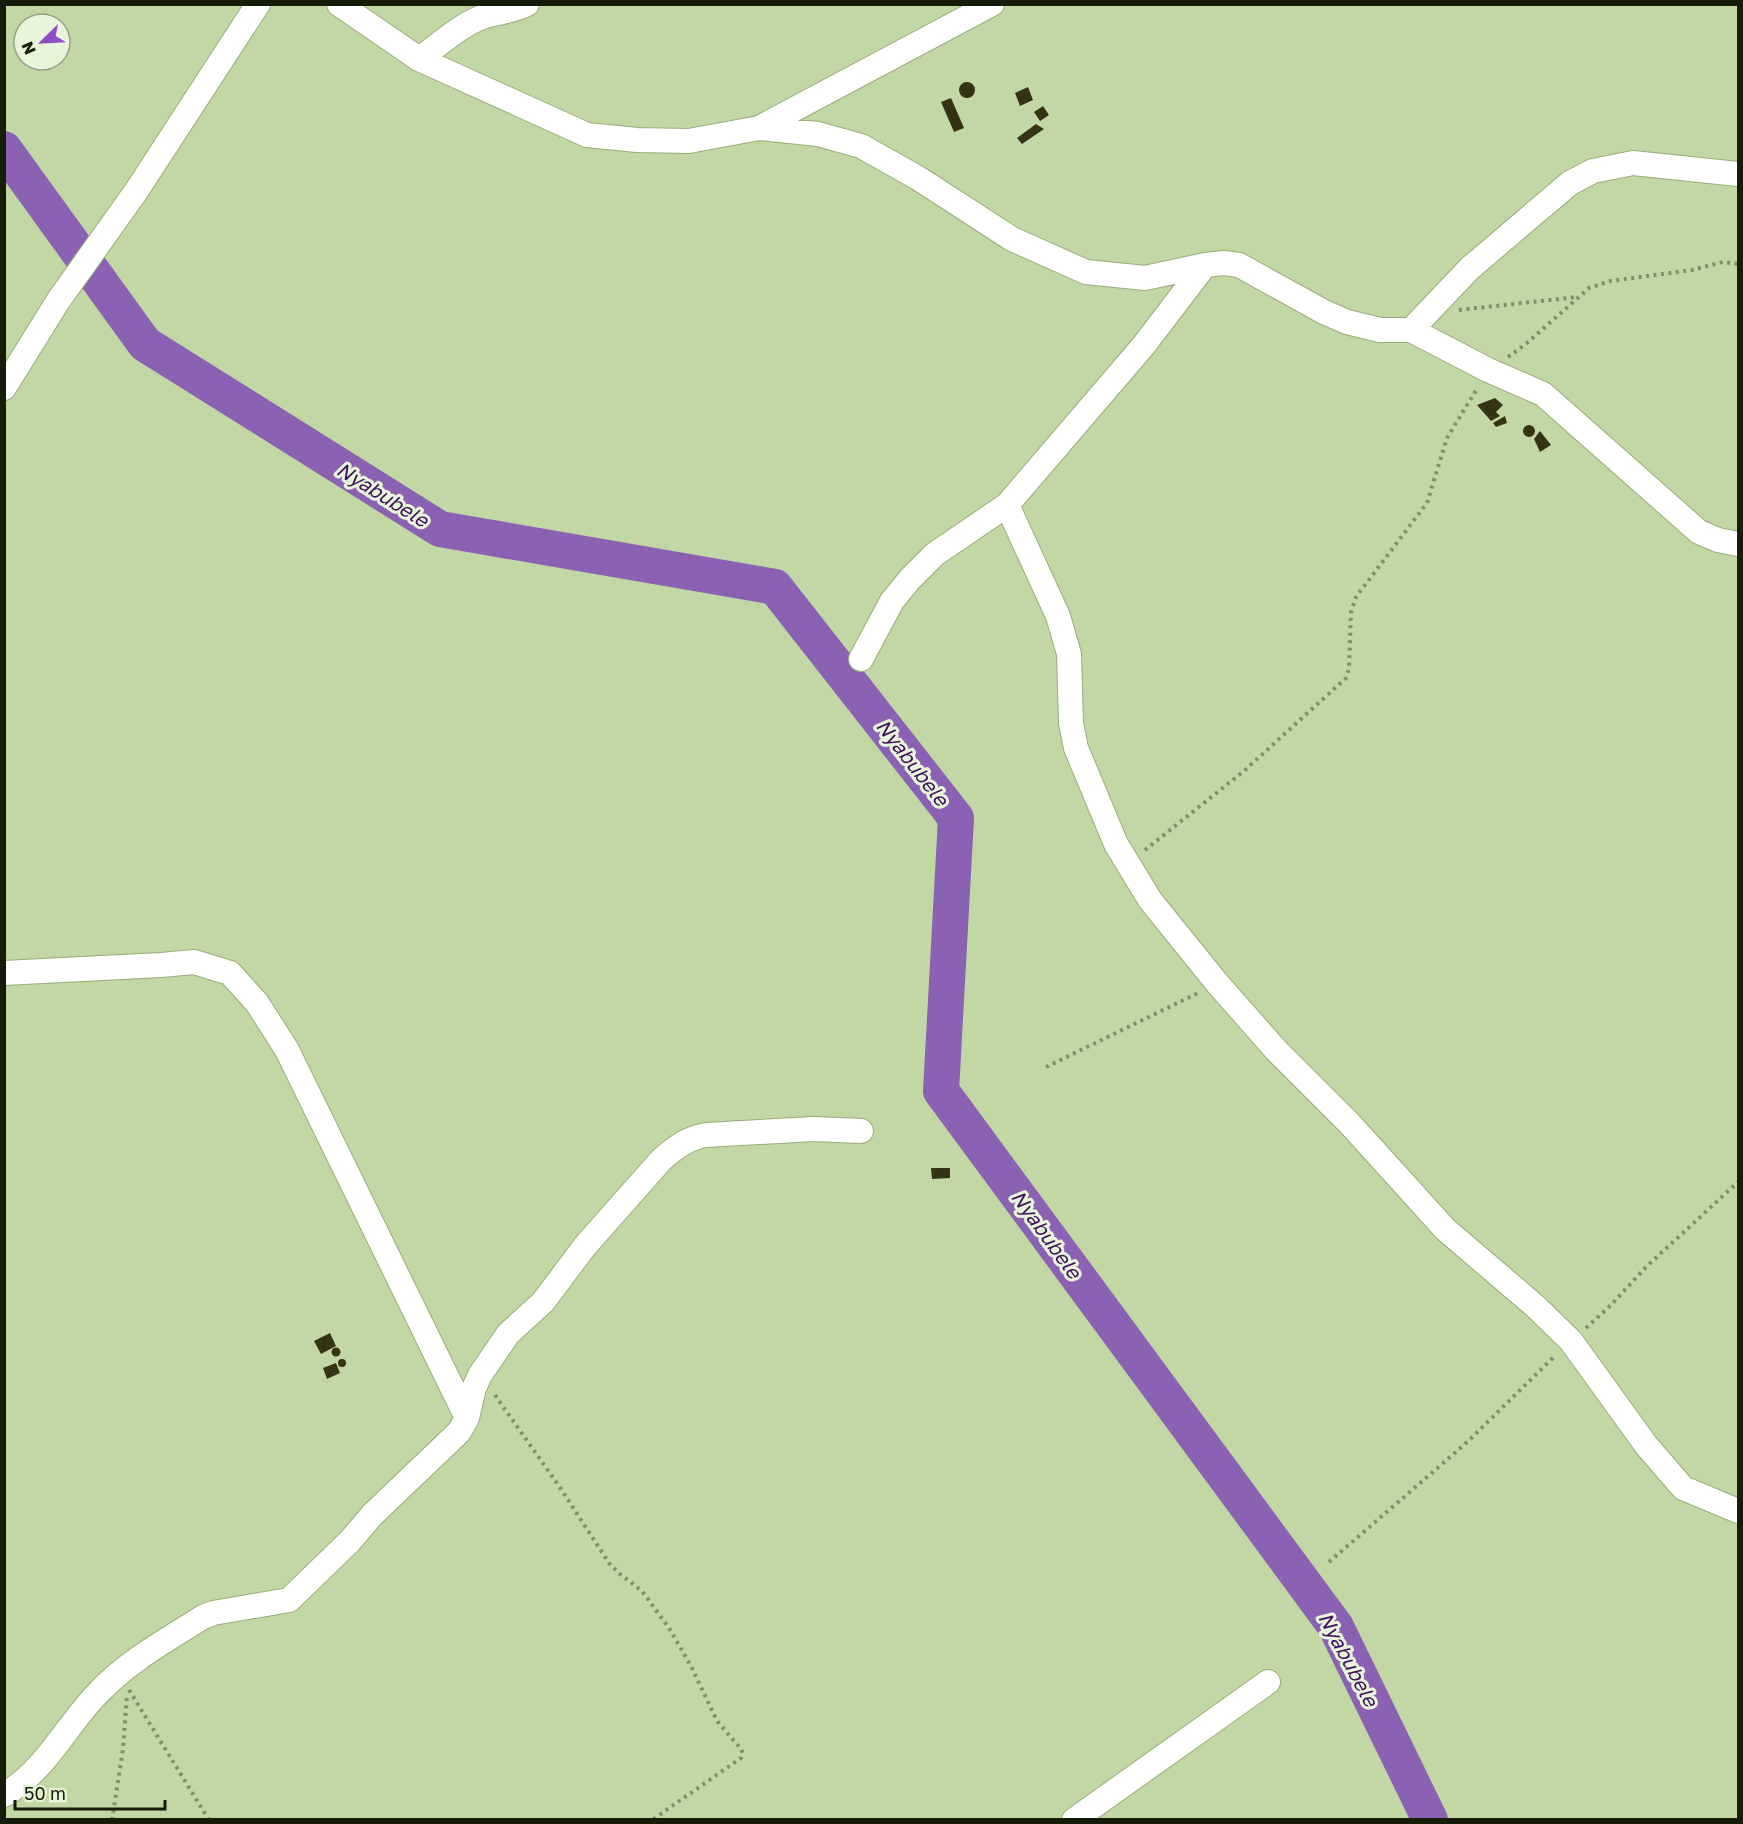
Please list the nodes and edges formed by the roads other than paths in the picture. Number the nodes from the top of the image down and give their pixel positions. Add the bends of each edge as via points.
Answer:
1 (258, 4) edge
2 (339, 4) edge
3 (527, 4) edge
4 (982, 7) edge
5 (419, 59) junction
6 (759, 128) junction
7 (1738, 174) edge
8 (1205, 264) junction
9 (1418, 323) junction
10 (4, 388) edge
11 (1007, 505) junction
12 (1738, 544) edge
13 (861, 659) dead end
14 (4, 973) edge
15 (861, 1131) dead end
16 (467, 1418) junction
17 (1738, 1511) edge
18 (1268, 1682) dead end
19 (4, 1795) edge
20 (1074, 1820) edge

1 - 10 street
2 - 5 street
3 - 5 street via 464,26
4 - 6 street
5 - 6 street via 587,135 689,141
6 - 8 street via 818,134 861,146 1012,239 1086,272 1145,278
7 - 9 street via 1633,163 1593,171 1570,183 1470,268
8 - 9 street via 1239,265 1347,322 1380,330
8 - 11 street via 1144,345
9 - 12 street via 1488,370 1543,394 1699,532
11 - 13 street via 935,554 910,579 892,601
11 - 17 street via 1058,616 1069,654 1071,723 1076,748 1116,844 1150,900 1276,1050 1350,1124 1445,1229 1571,1341 1683,1488
14 - 16 street via 194,962 230,973 257,1003 287,1050
15 - 16 street via 814,1129 706,1135 691,1138 673,1149 585,1246 543,1302 508,1334 480,1375
16 - 19 street via 459,1432 289,1600 203,1617 144,1653 96,1694 44,1762
18 - 20 street

